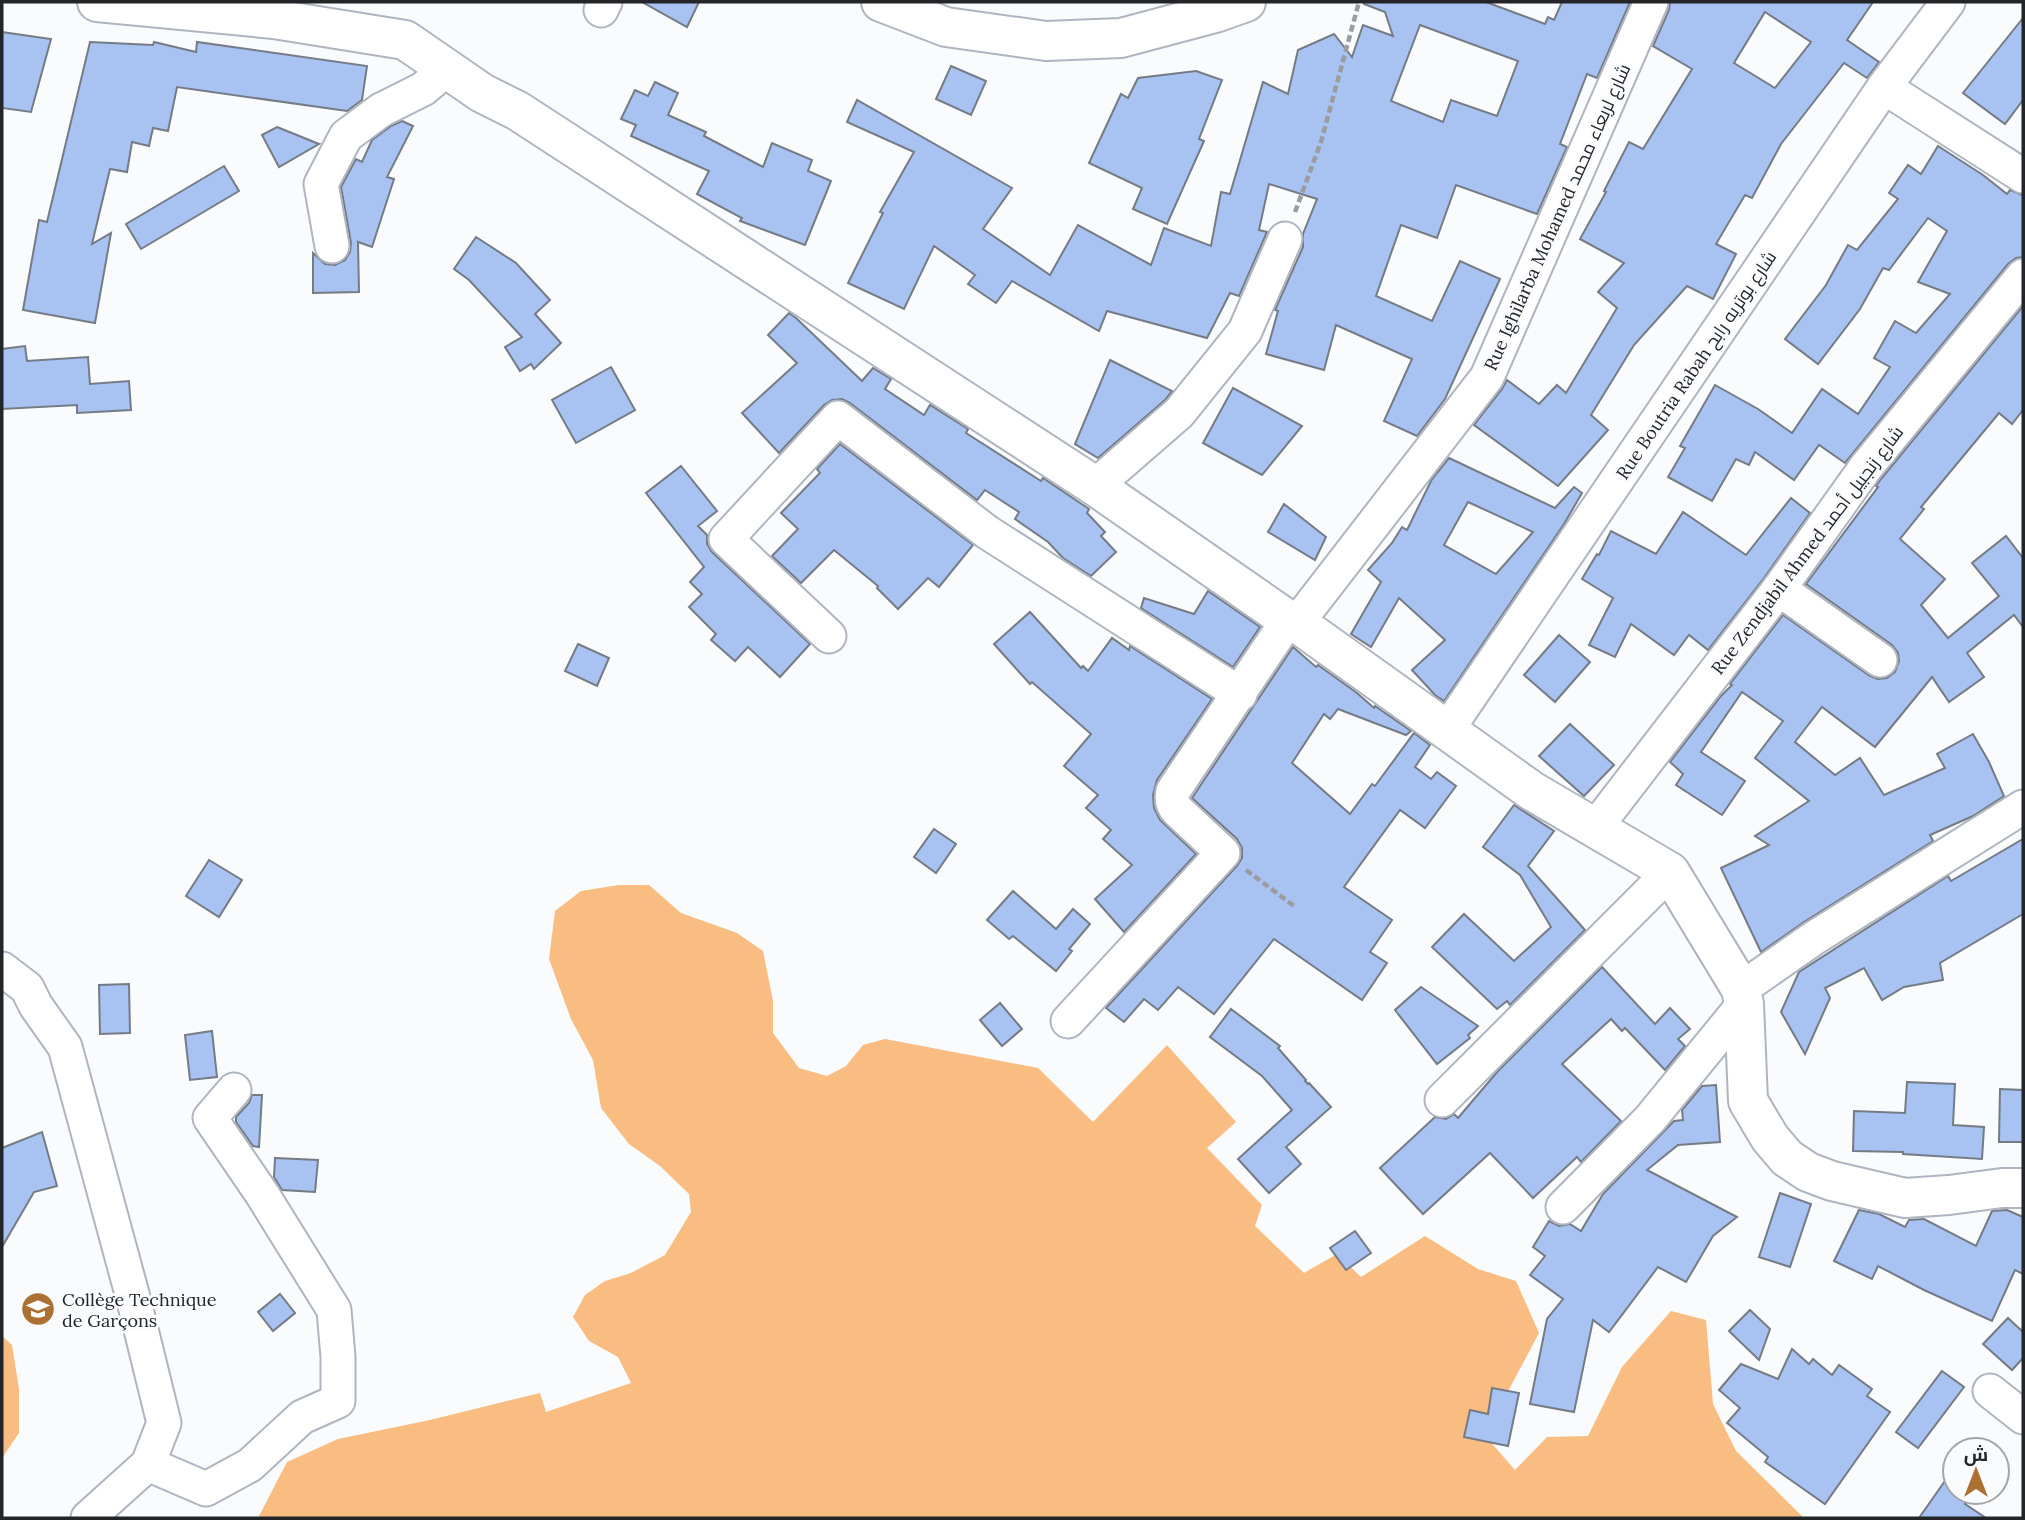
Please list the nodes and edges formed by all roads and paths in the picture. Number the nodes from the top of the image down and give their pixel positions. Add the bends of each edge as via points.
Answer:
1 (97, 2) edge
2 (881, 2) edge
3 (1246, 2) edge
4 (1359, 2) edge
5 (1651, 2) edge
6 (1948, 2) edge
7 (447, 69) junction
8 (1884, 87) junction
9 (2023, 176) edge
10 (1285, 239) joint
11 (332, 246) dead end
12 (2023, 276) edge
13 (1096, 486) junction
14 (1779, 589) junction
15 (1292, 622) junction
16 (829, 636) dead end
17 (1880, 660) dead end
18 (1240, 694) junction
19 (1447, 730) junction
20 (2023, 807) edge
21 (1595, 828) junction
22 (1223, 853) junction
23 (1670, 872) junction
24 (1294, 906) dead end
25 (2, 969) edge
26 (1743, 997) junction
27 (1068, 1021) dead end
28 (234, 1090) dead end
29 (1442, 1100) dead end
30 (2023, 1188) edge
31 (1563, 1207) dead end
32 (1990, 1391) dead end
33 (2023, 1417) edge
34 (148, 1464) junction
35 (88, 1518) edge

1 - 7 main road via 274,19 405,40
2 - 3 main road via 946,27 1046,41 1121,38
4 - 10 path via 1321,142
5 - 15 street, Rue Ighilarba Mohamed شارع لربعاء محمد via 1487,377
6 - 8 street, Rue Boutria Rabah شارع بوتريه رابح
7 - 11 street via 423,89 381,110 345,136 321,184
7 - 13 main road
8 - 9 street
8 - 19 street, Rue Boutria Rabah شارع بوتريه رابح
10 - 13 street via 1245,331 1179,413
12 - 14 street, Rue Zendjabil Ahmed شارع زنجبيل أحمد via 1866,467
13 - 15 main road
14 - 17 street
14 - 21 street, Rue Zendjabil Ahmed شارع زنجبيل أحمد
15 - 18 street, Rue Ighilarba Mohamed شارع لربعاء محمد
15 - 19 main road
16 - 18 street via 726,539 838,418 987,532
18 - 22 street, Rue Ighilarba Mohamed شارع لربعاء محمد via 1171,798 1173,806
19 - 21 main road
20 - 26 street via 1814,938
21 - 23 main road
22 - 24 path
22 - 27 street
23 - 26 main road
23 - 29 street
25 - 34 street via 27,988 65,1047 164,1423
26 - 30 main road via 1748,1101 1787,1158 1832,1181 1905,1198
26 - 31 street via 1650,1119
28 - 34 street via 210,1118 334,1310 338,1401 302,1417 250,1465 206,1489
32 - 33 street
34 - 35 street

